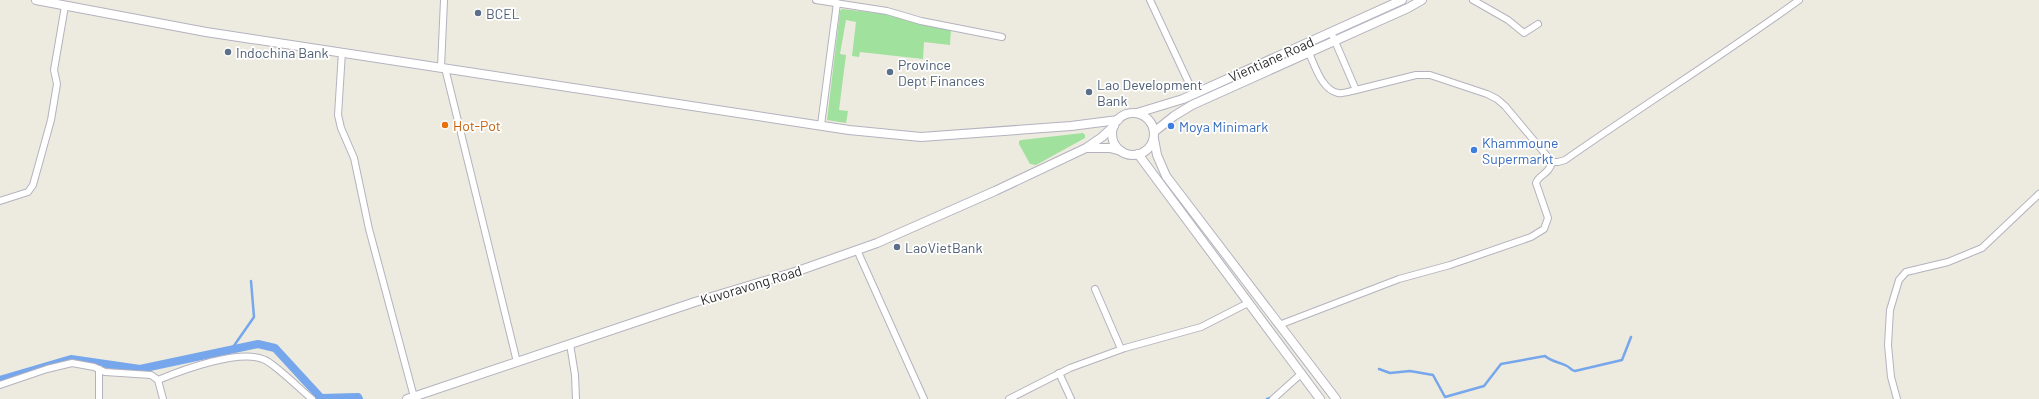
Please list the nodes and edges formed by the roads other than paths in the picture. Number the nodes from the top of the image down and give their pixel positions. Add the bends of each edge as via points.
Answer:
1 (36, 0) edge
2 (444, 0) edge
3 (816, 0) edge
4 (1150, 0) edge
5 (1402, 0) edge
6 (1422, 0) edge
7 (1473, 0) edge
8 (1799, 0) edge
9 (837, 4) junction
10 (65, 6) junction
11 (1538, 24) dead end
12 (1331, 32) junction
13 (1002, 37) dead end
14 (1334, 42) junction
15 (342, 52) junction
16 (1309, 53) junction
17 (443, 67) junction
18 (1356, 90) junction
19 (1194, 94) junction
20 (1137, 113) junction
21 (1116, 123) junction
22 (820, 125) junction
23 (1154, 136) junction
24 (1086, 148) junction
25 (1121, 151) junction
26 (1138, 154) junction
27 (1552, 162) junction
28 (2039, 194) edge
29 (0, 201) edge
30 (857, 250) junction
31 (1095, 289) dead end
32 (1248, 303) junction
33 (1279, 325) junction
34 (570, 344) junction
35 (1121, 349) junction
36 (516, 362) junction
37 (99, 368) junction
38 (1059, 373) junction
39 (1302, 374) junction
40 (158, 380) junction
41 (0, 386) edge
42 (410, 398) edge
43 (99, 399) edge
44 (163, 399) edge
45 (312, 399) edge
46 (576, 399) edge
47 (924, 399) edge
48 (1009, 399) edge
49 (1070, 399) edge
50 (1273, 399) edge
51 (1320, 399) edge
52 (1336, 399) edge
53 (1897, 399) edge

1 - 10 street
2 - 17 street
3 - 9 street
4 - 19 street
5 - 12 street, Vientiane Road
6 - 14 street
7 - 11 street via 1508,20 1524,33
8 - 27 street via 1565,160
9 - 13 street via 887,11 921,21
9 - 22 street
10 - 15 street via 206,32
10 - 29 street via 54,70 56,84 51,120 33,185 28,192
12 - 14 street
12 - 19 street, Vientiane Road
14 - 16 street
14 - 18 street
15 - 17 street
15 - 42 street via 338,115 354,158
16 - 18 street via 1330,90 1339,93
16 - 23 street via 1192,105 1174,116
17 - 22 street
17 - 36 street
18 - 27 street via 1422,74 1487,94 1505,106
19 - 20 street, Vientiane Road
20 - 21 street via 1130,113
20 - 23 street via 1149,120
21 - 22 street via 913,138
21 - 24 street, Kuvoravong Road
21 - 25 street via 1112,131 1114,142
23 - 26 street via 1148,149
23 - 33 street via 1156,155 1166,176
24 - 25 street via 1110,148
24 - 30 street, Kuvoravong Road via 995,191
25 - 26 street via 1126,154
26 - 32 street
27 - 33 street via 1548,172 1539,177 1536,183 1548,218 1544,230 1450,265 1399,279
28 - 53 street via 1982,248 1957,259 1906,272 1899,280 1890,310 1888,345 1891,377
30 - 34 street, Kuvoravong Road
30 - 47 street
31 - 35 street
32 - 35 street via 1201,326
32 - 39 street
33 - 52 street
34 - 36 street, Kuvoravong Road
34 - 46 street
35 - 38 street
36 - 42 street, Kuvoravong Road
37 - 40 street via 105,372 151,375
37 - 41 street via 72,363
37 - 43 street
38 - 48 street
38 - 49 street
39 - 50 street
39 - 51 street
40 - 44 street
40 - 45 street via 206,363 250,356 265,360

